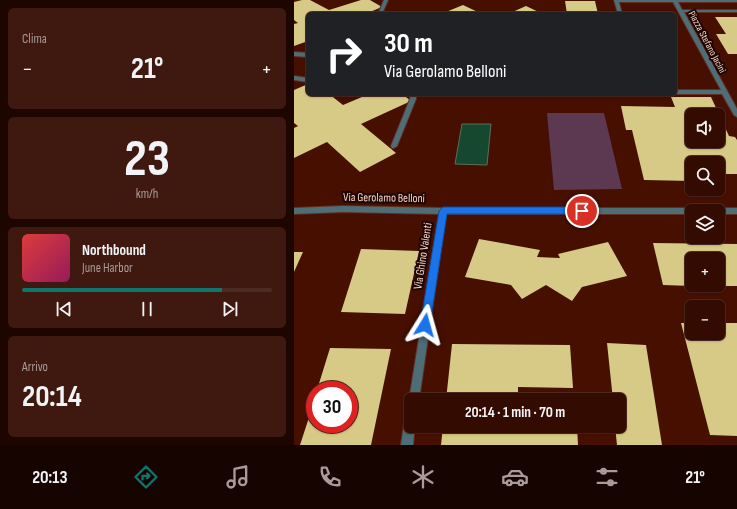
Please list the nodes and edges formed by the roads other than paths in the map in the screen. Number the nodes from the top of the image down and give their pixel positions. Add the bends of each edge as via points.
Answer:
1 (386, 0) edge
2 (675, 1) edge
3 (737, 1) edge
4 (681, 11) junction
5 (737, 11) edge
6 (381, 12) edge
7 (619, 12) edge
8 (294, 54) edge
9 (306, 55) edge
10 (294, 78) edge
11 (306, 80) edge
12 (677, 92) edge
13 (724, 92) junction
14 (413, 96) edge
15 (737, 115) edge
16 (394, 146) dead end
17 (443, 211) junction
18 (737, 211) edge
19 (294, 212) edge
20 (415, 393) edge
21 (409, 433) edge
22 (407, 445) edge

1 - 6 street
2 - 3 street
2 - 4 street, Piazza Stefano Jacini
2 - 7 street, Piazza Stefano Jacini via 616,1
4 - 5 street
4 - 13 street, Piazza Stefano Jacini
8 - 9 street
10 - 11 street
12 - 13 street, Piazza Stefano Jacini
13 - 15 street
14 - 16 street
17 - 18 street, Via Gerolamo Belloni
17 - 19 street, Via Gerolamo Belloni via 343,209
17 - 20 street, Via Ghino Valenti
21 - 22 street

